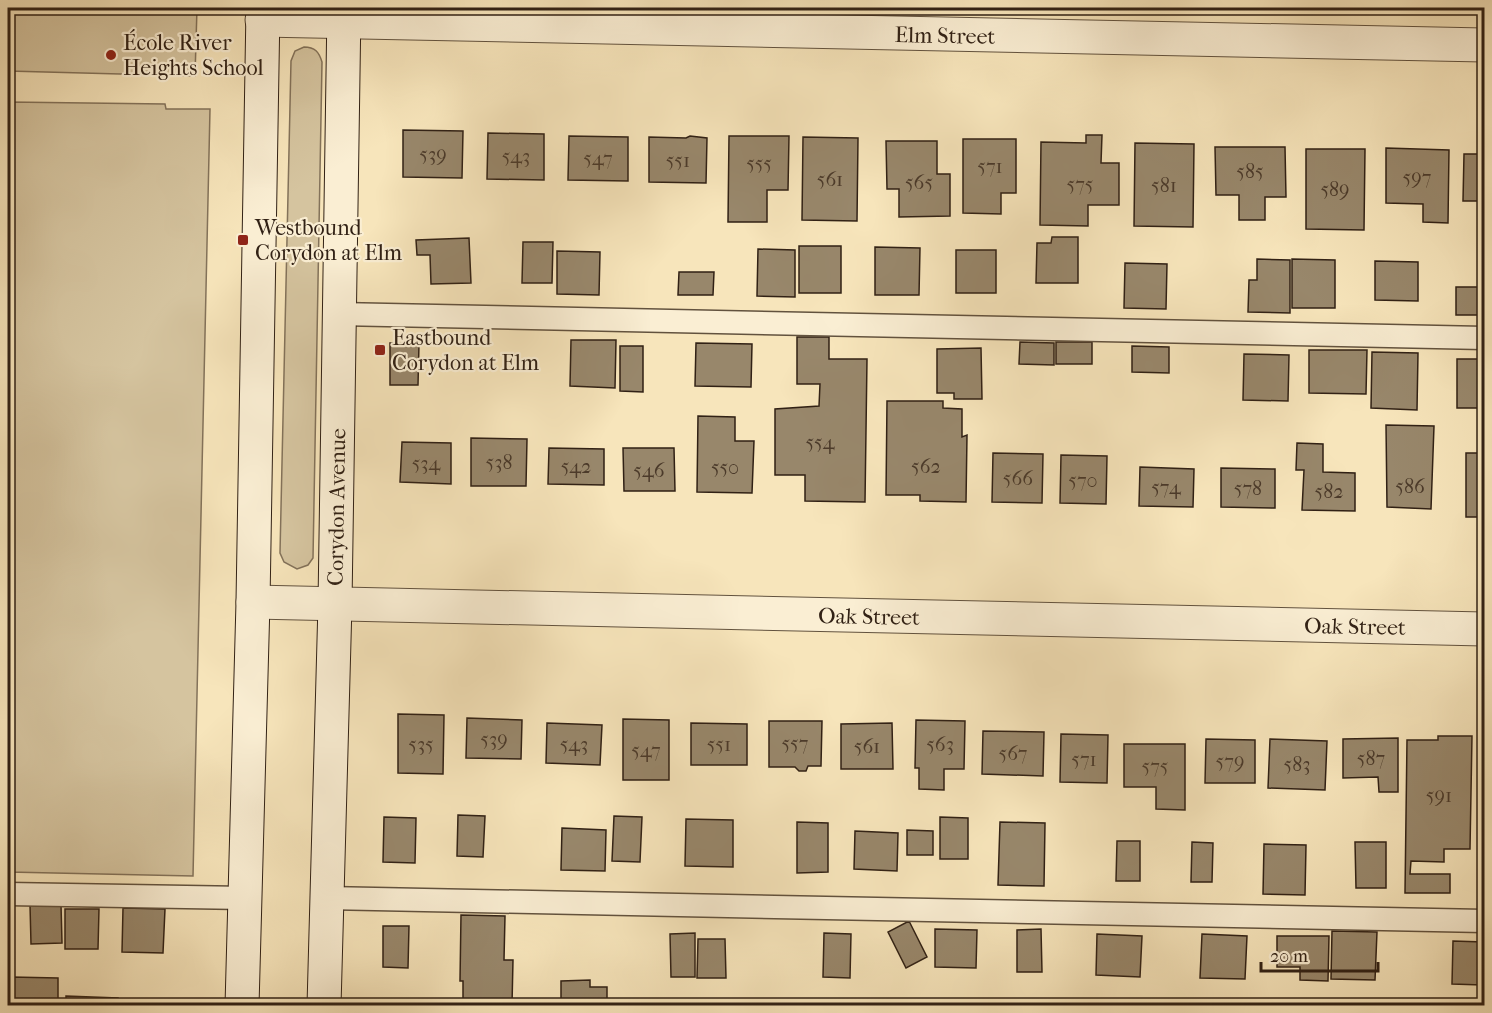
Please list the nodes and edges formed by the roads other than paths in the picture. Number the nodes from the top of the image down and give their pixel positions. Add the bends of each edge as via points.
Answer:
1 (262, 14) edge
2 (344, 15) edge
3 (1485, 45) edge
4 (338, 314) junction
5 (1485, 338) edge
6 (253, 602) junction
7 (335, 604) junction
8 (1485, 629) edge
9 (8, 894) edge
10 (245, 898) junction
11 (326, 898) junction
12 (1485, 921) edge
13 (242, 1005) edge
14 (324, 1005) edge

1 - 2 street, Elm Street
1 - 6 street
2 - 3 street, Elm Street
2 - 4 street, Corydon Avenue
4 - 5 lane
4 - 7 street, Corydon Avenue
6 - 7 street, Oak Street
6 - 10 street
7 - 8 street, Oak Street
7 - 11 street, Corydon Avenue
9 - 10 lane
10 - 13 street
11 - 12 lane
11 - 14 street, Corydon Avenue

